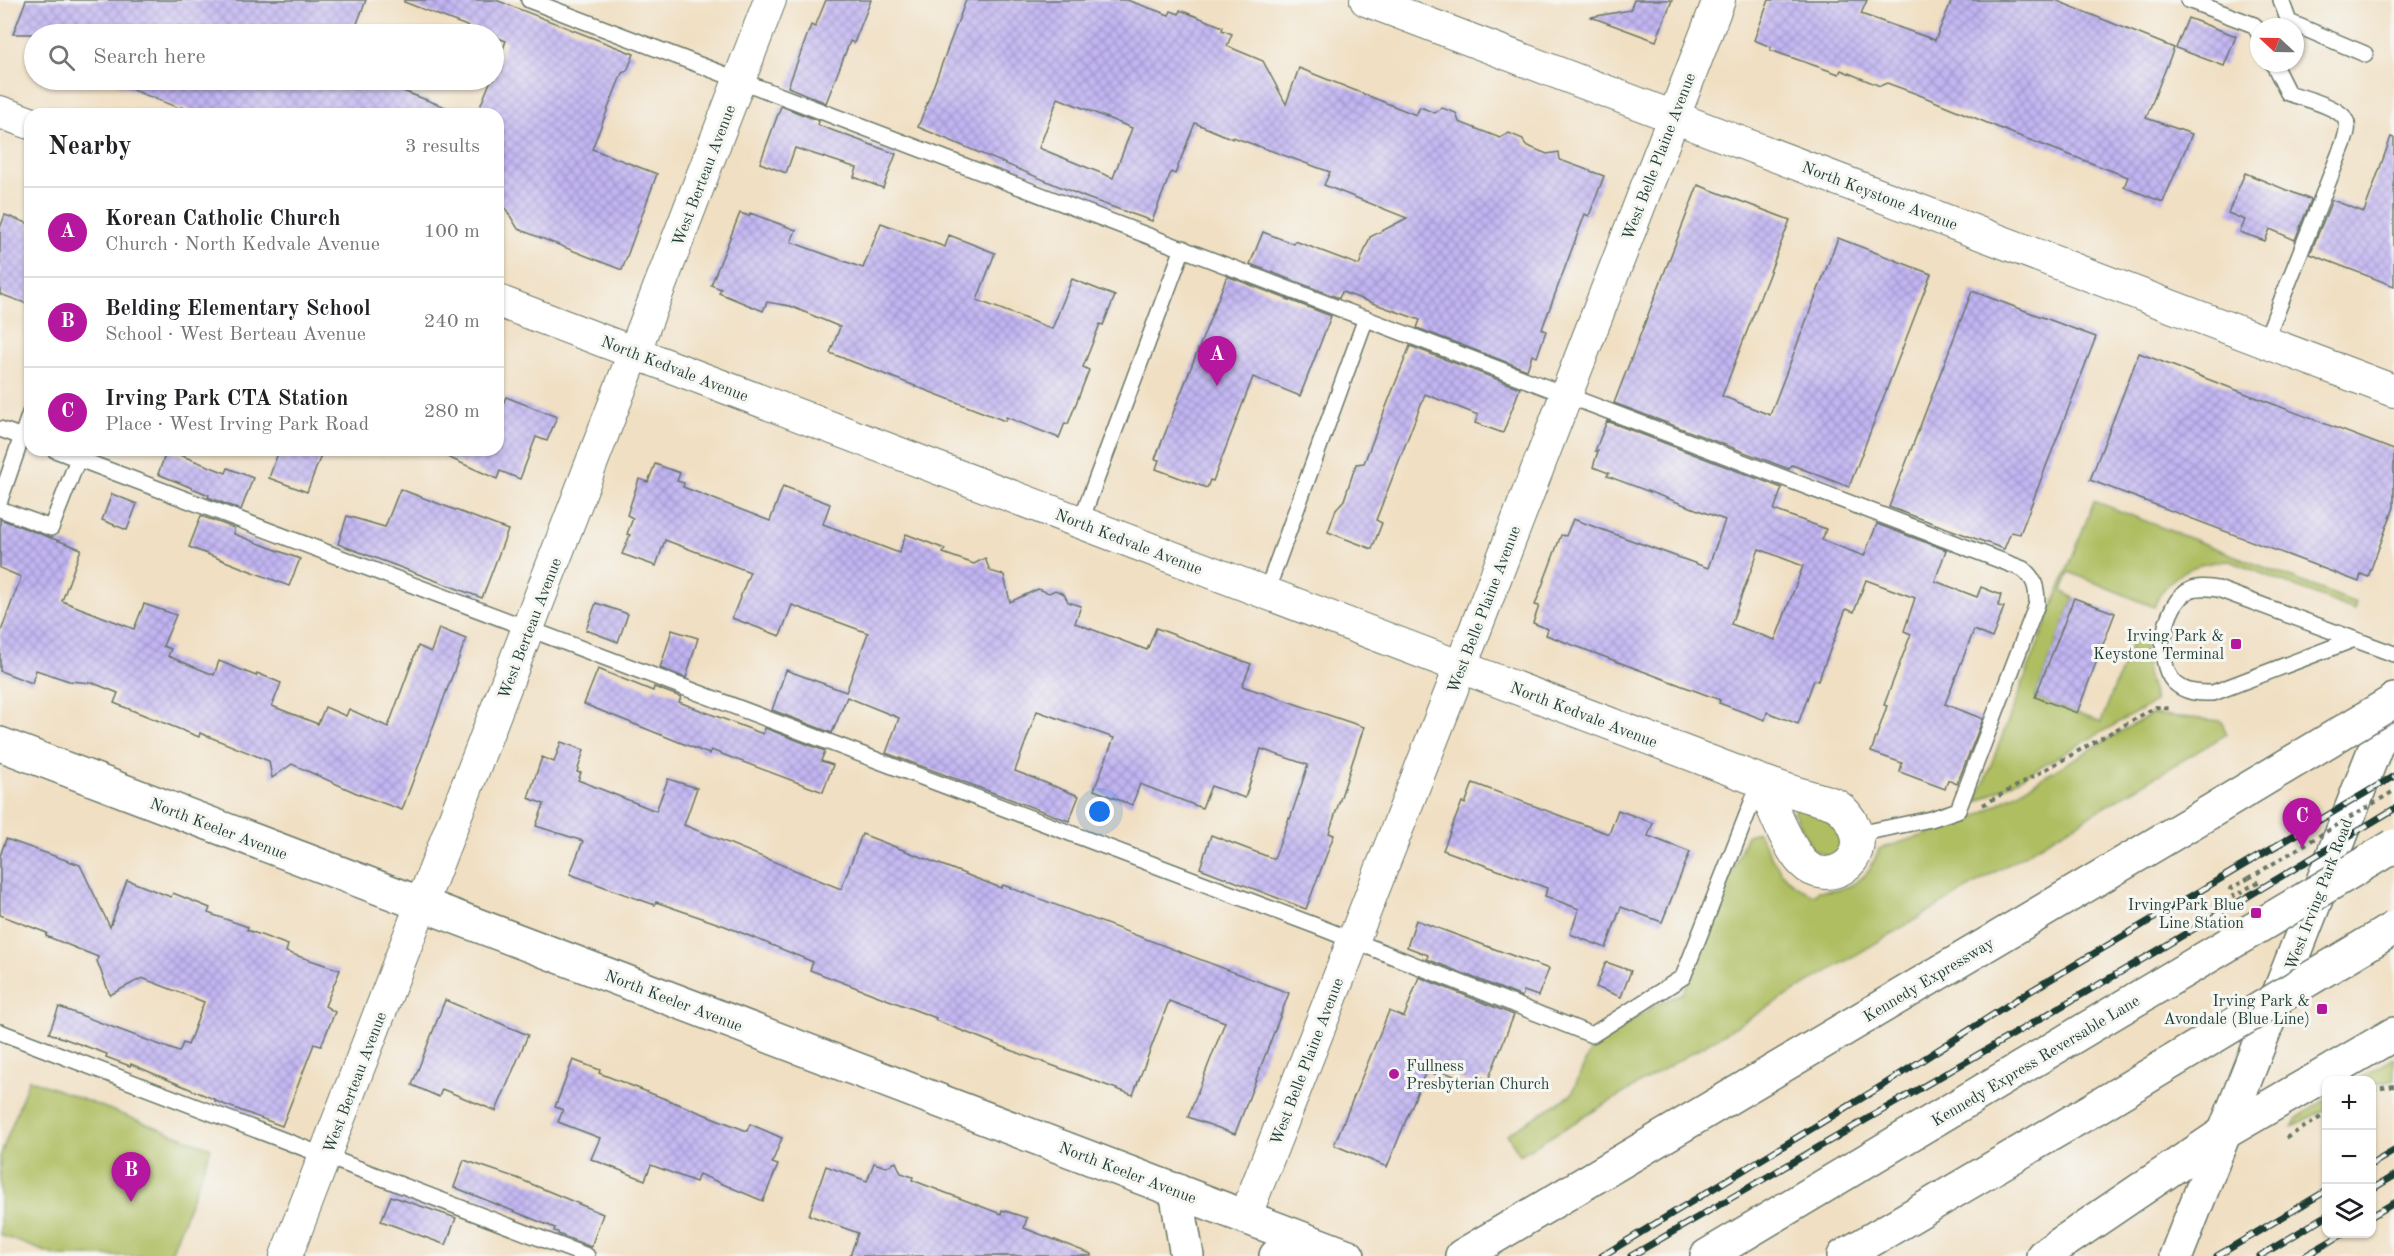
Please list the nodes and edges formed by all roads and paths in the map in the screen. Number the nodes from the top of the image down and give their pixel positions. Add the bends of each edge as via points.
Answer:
1 (530, 0) edge
2 (770, 0) edge
3 (1366, 0) edge
4 (1719, 0) edge
5 (2188, 0) edge
6 (2281, 0) edge
7 (564, 6) edge
8 (2250, 23) edge
9 (2365, 54) dead end
10 (2278, 72) edge
11 (740, 80) junction
12 (0, 112) edge
13 (1673, 117) junction
14 (24, 121) edge
15 (1183, 248) junction
16 (504, 303) edge
17 (1366, 318) junction
18 (2265, 342) junction
19 (635, 353) junction
20 (2394, 390) edge
21 (1566, 394) junction
22 (0, 429) edge
23 (24, 438) edge
24 (24, 444) edge
25 (70, 456) edge
26 (78, 459) junction
27 (0, 500) edge
28 (0, 509) edge
29 (1080, 522) junction
30 (1266, 593) junction
31 (529, 628) junction
32 (2352, 640) junction
33 (2394, 654) edge
34 (1461, 667) junction
35 (2394, 700) edge
36 (2177, 710) dead end
37 (0, 744) edge
38 (1761, 781) junction
39 (2394, 791) edge
40 (1958, 810) junction
41 (1858, 834) junction
42 (2394, 846) edge
43 (2260, 881) dead end
44 (422, 905) junction
45 (2394, 928) edge
46 (1353, 940) junction
47 (0, 1032) edge
48 (2394, 1034) edge
49 (2394, 1086) edge
50 (2376, 1089) edge
51 (2322, 1116) edge
52 (2224, 1133) junction
53 (2286, 1138) dead end
54 (325, 1155) junction
55 (1176, 1190) junction
56 (1245, 1217) junction
57 (1304, 1240) junction
58 (286, 1256) edge
59 (587, 1256) edge
60 (1187, 1256) edge
61 (1276, 1256) edge
62 (1348, 1256) edge
63 (1462, 1256) edge
64 (1707, 1256) edge
65 (1844, 1256) edge
66 (2043, 1256) edge
67 (2176, 1256) edge

1 - 7 lane
2 - 11 street, West Berteau Avenue
3 - 13 street, North Keystone Avenue
4 - 13 street, West Belle Plaine Avenue
5 - 8 lane
6 - 9 lane via 2289,22
7 - 11 lane
10 - 18 lane via 2288,93 2339,112 2348,128
11 - 15 lane
11 - 19 street, West Berteau Avenue
12 - 14 street
13 - 18 street, North Keystone Avenue
13 - 21 street, West Belle Plaine Avenue
15 - 17 lane
15 - 29 lane
16 - 19 street, North Kedvale Avenue
17 - 21 lane
17 - 30 lane
18 - 20 street, North Keystone Avenue
19 - 29 street, North Kedvale Avenue
19 - 31 street, West Berteau Avenue
21 - 34 street, West Belle Plaine Avenue
21 - 40 lane via 2023,569 2032,577 2037,604
22 - 23 lane
24 - 27 lane
25 - 26 lane
26 - 28 lane via 51,528
26 - 31 lane
29 - 30 street, North Kedvale Avenue
30 - 34 street, North Kedvale Avenue
31 - 44 street, West Berteau Avenue
31 - 46 lane
32 - 32 lane via 2213,693 2183,689 2165,668 2163,649 2167,621 2175,604 2190,590 2202,587 2218,589
32 - 33 lane
34 - 38 street, North Kedvale Avenue
34 - 46 street, West Belle Plaine Avenue
35 - 52 main road, West Irving Park Road
35 - 63 main road, Kennedy Expressway, bridge
36 - 40 path via 2156,707 1970,813
37 - 44 main road, North Keeler Avenue
38 - 41 street, North Kedvale Avenue via 1836,805 1850,818
38 - 41 street via 1796,854 1813,870 1833,872 1847,866 1859,846
38 - 46 lane via 1683,977 1592,1035
39 - 43 path, bridge via 2230,889 2234,896
40 - 41 lane
42 - 64 main road, Kennedy Express Reversable Lane, bridge
44 - 54 street, West Berteau Avenue
44 - 55 main road, North Keeler Avenue
45 - 65 main road, bridge
46 - 56 street, West Belle Plaine Avenue
47 - 54 lane
48 - 52 main road
49 - 50 path
51 - 53 path
52 - 66 main road
52 - 67 main road, West Irving Park Road
54 - 58 street, West Berteau Avenue
54 - 59 lane
55 - 56 main road, North Keeler Avenue
55 - 60 main road
56 - 57 main road, North Keeler Avenue
57 - 61 main road
57 - 62 main road, North Keeler Avenue

